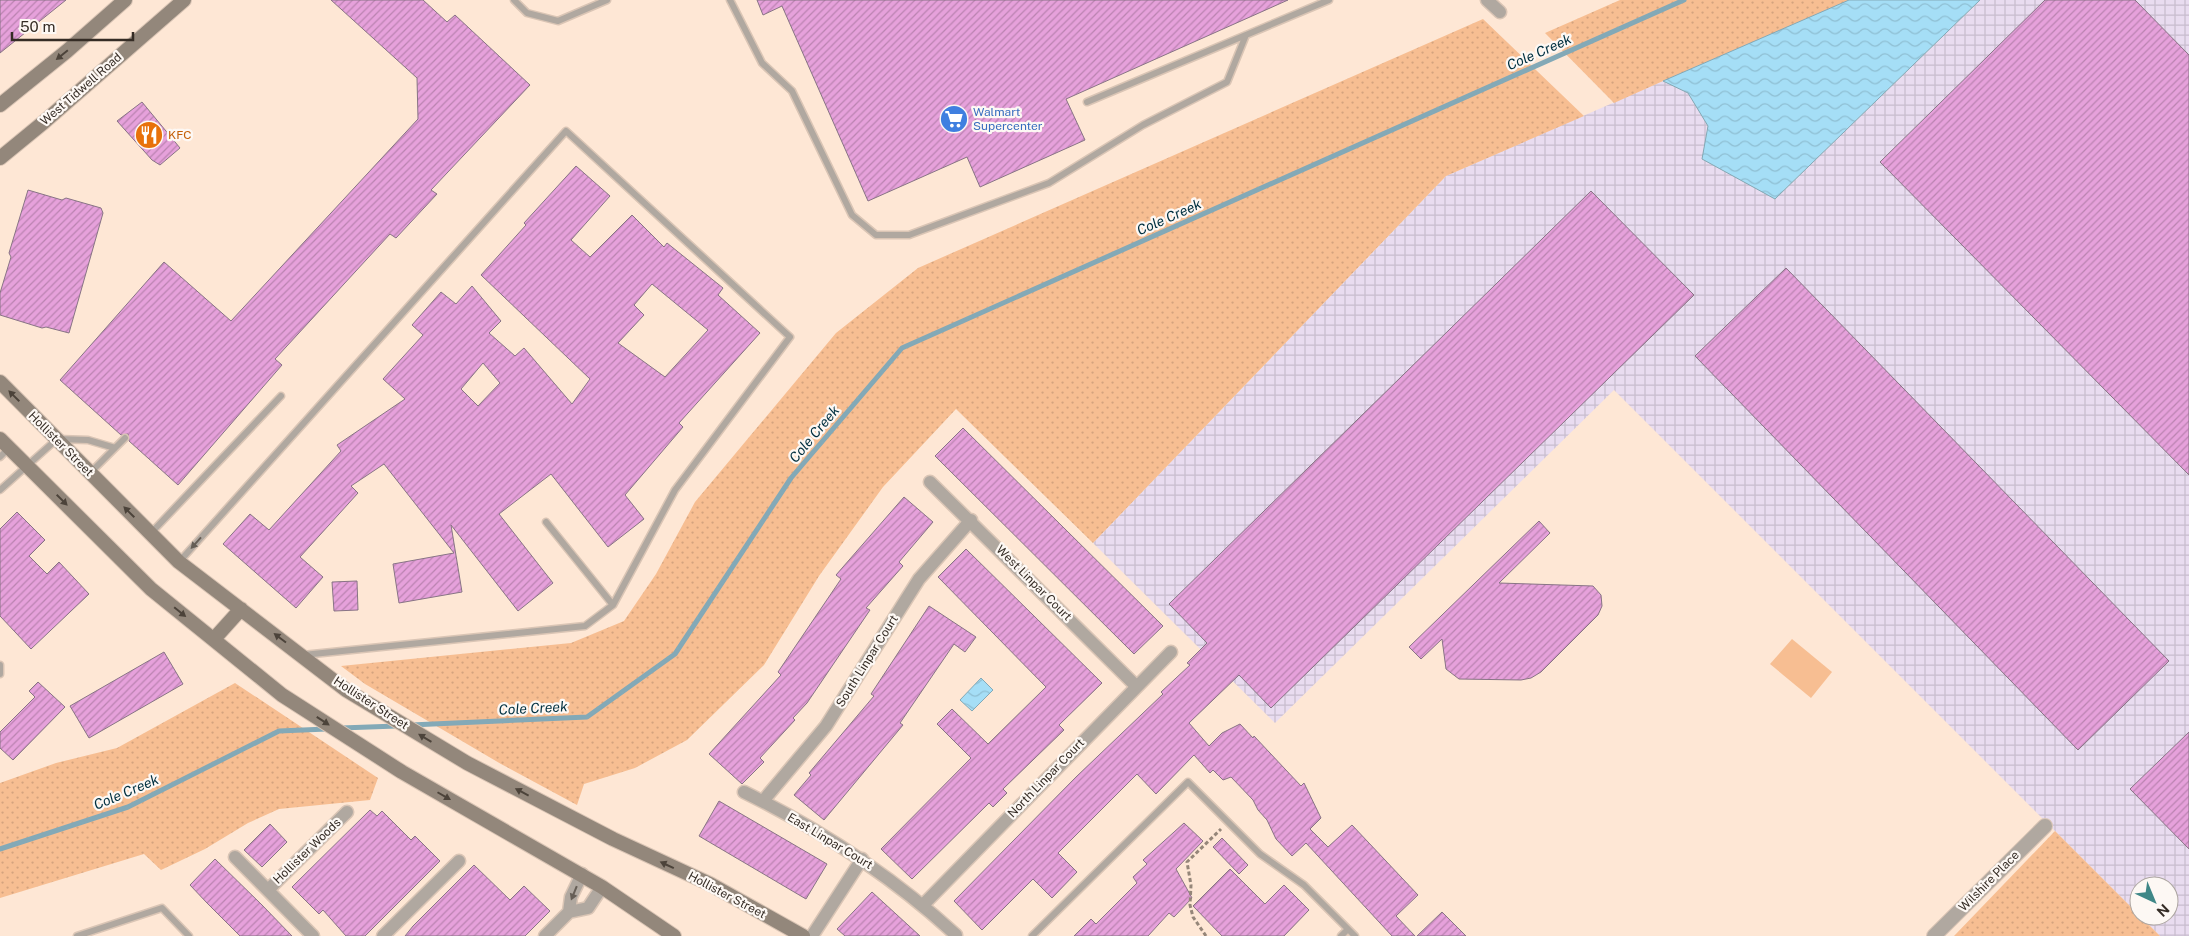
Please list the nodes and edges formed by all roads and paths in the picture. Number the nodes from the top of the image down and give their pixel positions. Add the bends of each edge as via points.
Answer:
1 (125, 0) edge
2 (184, 0) edge
3 (514, 0) edge
4 (730, 0) edge
5 (1329, 0) edge
6 (1488, 0) edge
7 (602, 1) edge
8 (1500, 12) dead end
9 (1246, 35) junction
10 (1087, 102) dead end
11 (0, 105) edge
12 (0, 158) edge
13 (0, 382) edge
14 (281, 396) dead end
15 (125, 438) dead end
16 (57, 439) junction
17 (3, 448) edge
18 (115, 448) junction
19 (28, 466) junction
20 (90, 473) junction
21 (930, 482) dead end
22 (0, 490) edge
23 (971, 520) junction
24 (546, 522) dead end
25 (151, 533) junction
26 (179, 562) junction
27 (613, 605) junction
28 (241, 609) junction
29 (214, 639) junction
30 (1171, 652) dead end
31 (301, 655) junction
32 (0, 665) edge
33 (0, 674) edge
34 (1136, 686) junction
35 (744, 792) dead end
36 (763, 801) junction
37 (347, 812) dead end
38 (1228, 822) junction
39 (2045, 826) dead end
40 (235, 857) dead end
41 (862, 859) junction
42 (459, 861) dead end
43 (582, 874) junction
44 (602, 887) junction
45 (268, 890) junction
46 (923, 905) junction
47 (569, 912) junction
48 (1348, 929) junction
49 (956, 935) edge
50 (77, 936) edge
51 (189, 936) edge
52 (313, 936) edge
53 (382, 936) edge
54 (545, 936) edge
55 (674, 936) edge
56 (803, 936) edge
57 (812, 936) edge
58 (1032, 936) edge
59 (1206, 936) edge
60 (1341, 936) edge
61 (1355, 936) edge
62 (1934, 936) edge

1 -> 11 main road
2 - 12 main road, West Tidwell Road
3 - 7 lane via 528,13 558,21
4 - 9 lane via 762,63 792,91 852,215 876,235 909,235 1049,183 1143,124 1227,82
5 - 9 lane
6 - 8 street
9 - 10 lane
16 -> 13 main road, Hollister Street
14 - 25 lane
15 - 18 lane
16 - 18 lane via 88,440
16 - 19 lane
16 - 20 main road, Hollister Street
17 - 19 main road
18 - 20 lane
19 - 22 lane
19 -> 29 main road via 151,589
25 -> 20 main road, Hollister Street
21 - 23 street, West Linpar Court
23 - 34 street, West Linpar Court
23 - 36 street, South Linpar Court via 919,579 826,726
24 - 27 lane
25 - 26 main road, Hollister Street
27 -> 26 lane via 675,490 790,337 566,131
26 - 28 main road, Hollister Street
27 - 31 lane via 585,626
28 - 29 main road
31 -> 28 main road, Hollister Street
29 -> 43 main road via 282,694 402,772
30 - 34 street, North Linpar Court
56 -> 31 main road, Hollister Street via 710,884 612,840 467,763 346,690
32 - 33 lane
34 - 46 street, North Linpar Court
35 - 36 street, East Linpar Court
36 - 41 street, East Linpar Court
37 - 45 street, Hollister Woods
38 - 48 lane via 1260,854 1304,885
38 - 58 lane via 1188,782
38 - 59 path via 1187,862 1193,917
39 - 62 street, Wilshire Place
40 - 45 street
41 - 46 street, East Linpar Court
41 - 57 street
42 - 53 street
43 - 44 main road
43 -> 47 street via 571,897
44 - 47 street via 588,908
44 - 55 main road
45 - 52 street
46 - 49 street, East Linpar Court
47 - 54 street
48 - 60 lane
48 - 61 lane
50 - 51 lane via 162,908

